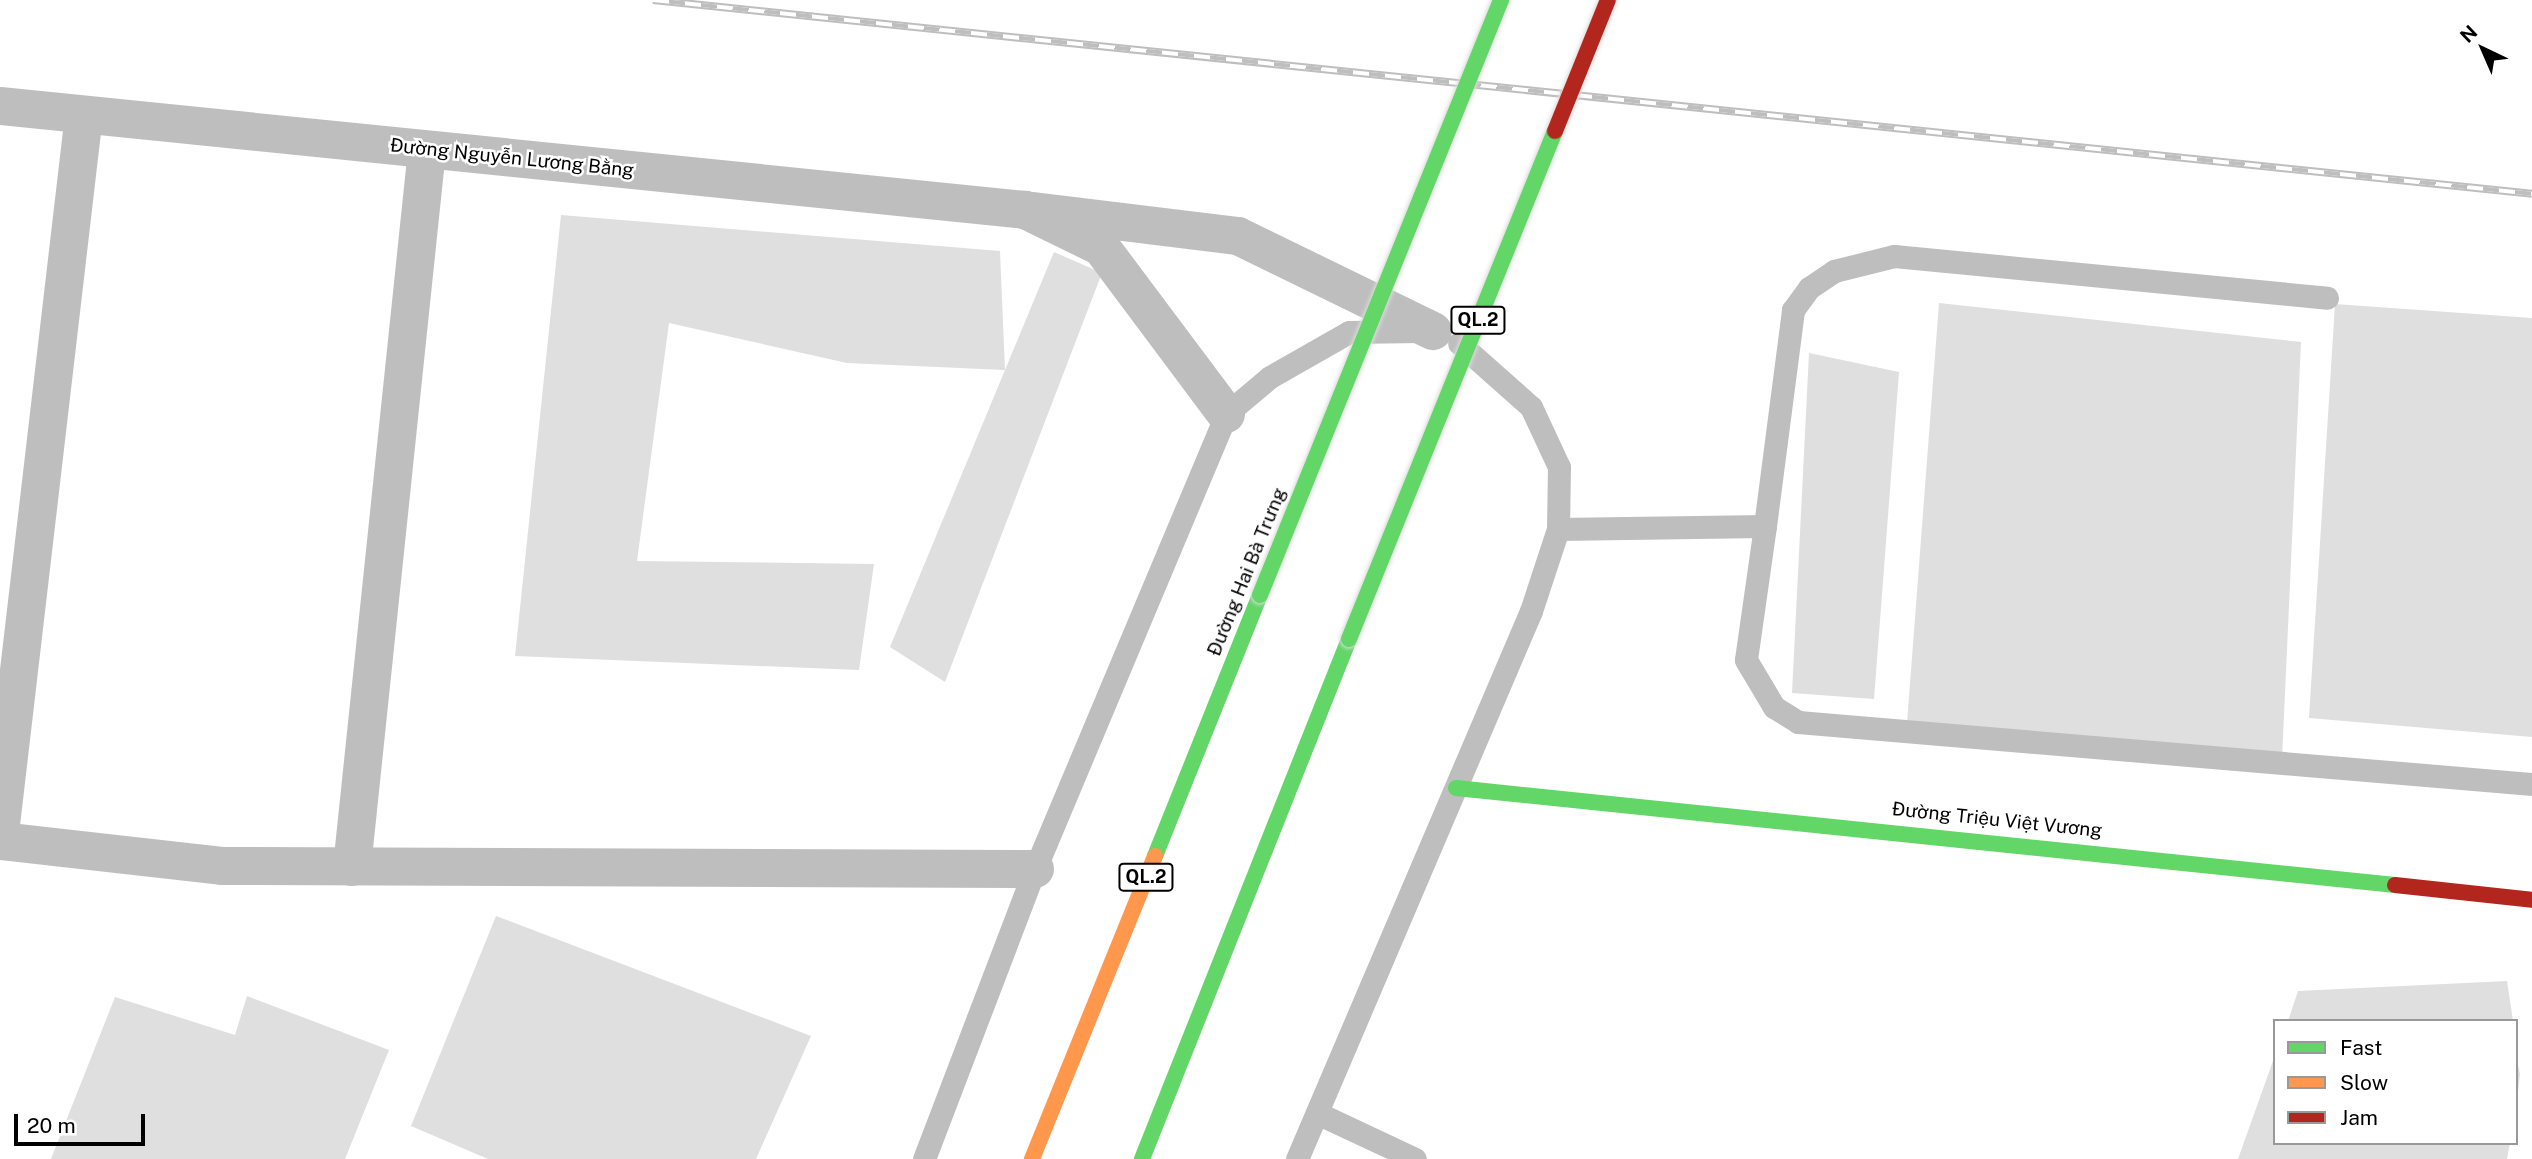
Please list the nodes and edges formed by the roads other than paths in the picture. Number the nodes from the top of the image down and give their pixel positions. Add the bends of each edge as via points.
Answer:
1 (1501, 0) edge
2 (1608, 0) edge
3 (0, 106) edge
4 (84, 115) junction
5 (427, 149) junction
6 (1025, 209) junction
7 (2327, 298) dead end
8 (1433, 331) junction
9 (1226, 414) junction
10 (1765, 526) junction
11 (1558, 529) junction
12 (2532, 784) edge
13 (1456, 788) junction
14 (0, 833) edge
15 (0, 841) edge
16 (352, 866) junction
17 (1035, 869) junction
18 (2532, 900) edge
19 (1317, 1113) junction
20 (924, 1159) edge
21 (1032, 1159) edge
22 (1142, 1159) edge
23 (1297, 1159) edge
24 (1415, 1159) edge

1 - 21 main road, Đường Hai Bà Trưng / QL.2, bridge
2 - 22 main road, QL.2, bridge
3 - 4 street, Đường Nguyễn Lương Bằng
4 - 5 street, Đường Nguyễn Lương Bằng
4 - 14 street
5 - 6 street, Đường Nguyễn Lương Bằng
5 - 16 street
6 - 8 street, Đường Nguyễn Lương Bằng via 1238,236
6 - 9 street via 1101,247
7 - 10 lane via 1894,256 1834,271 1809,288 1793,310
8 - 9 lane via 1349,332 1270,377
8 - 11 lane via 1472,349 1531,407 1559,467
9 - 17 lane
10 - 11 lane
10 - 12 lane via 1746,660 1774,707 1798,722
11 - 13 lane via 1531,611
13 - 18 main road, Đường Triệu Việt Vương via 1672,805
13 - 19 lane
15 - 16 street via 222,866
16 - 17 street
17 - 20 lane
19 - 23 lane
19 - 24 lane

